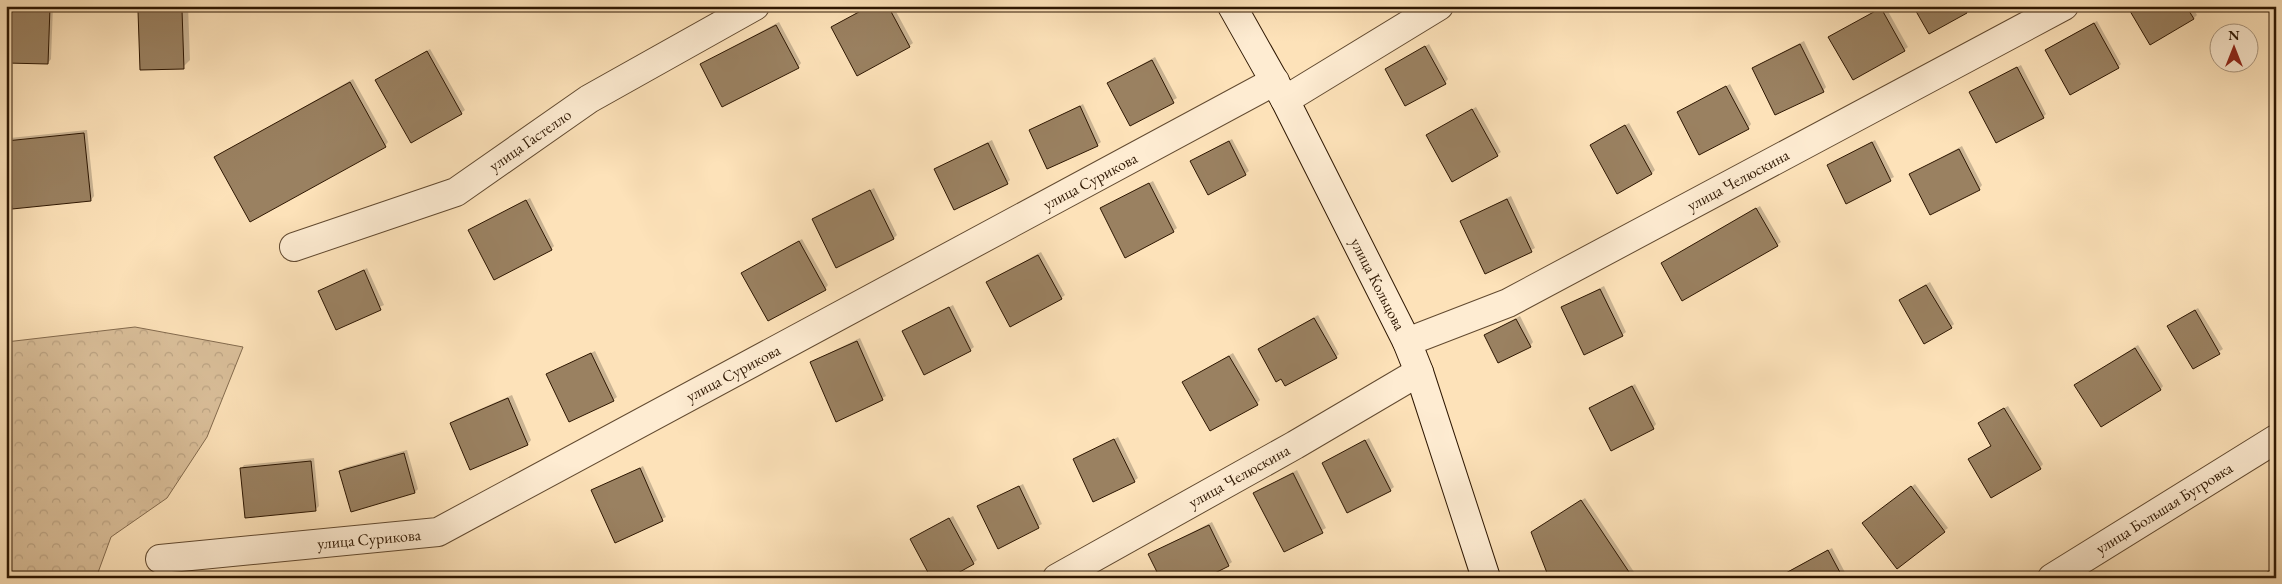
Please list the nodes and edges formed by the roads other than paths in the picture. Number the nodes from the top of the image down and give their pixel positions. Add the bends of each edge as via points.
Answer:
1 (755, 6) edge
2 (1232, 6) edge
3 (1439, 6) edge
4 (2064, 6) edge
5 (1280, 90) junction
6 (294, 247) dead end
7 (1407, 342) junction
8 (1419, 372) junction
9 (2276, 439) edge
10 (160, 559) dead end
11 (1057, 578) edge
12 (1486, 578) edge
13 (2052, 578) edge

1 - 6 street, улица Гастелло via 589,99 456,192
2 - 5 street, улица Кольцова
3 - 5 street, улица Сурикова
4 - 7 street, улица Челюскина via 1508,303
5 - 7 street, улица Кольцова
5 - 10 street, улица Сурикова via 438,532
7 - 8 street, улица Кольцова
8 - 11 street, улица Челюскина
8 - 12 street, улица Кольцова
9 - 13 street, улица Большая Бугровка

